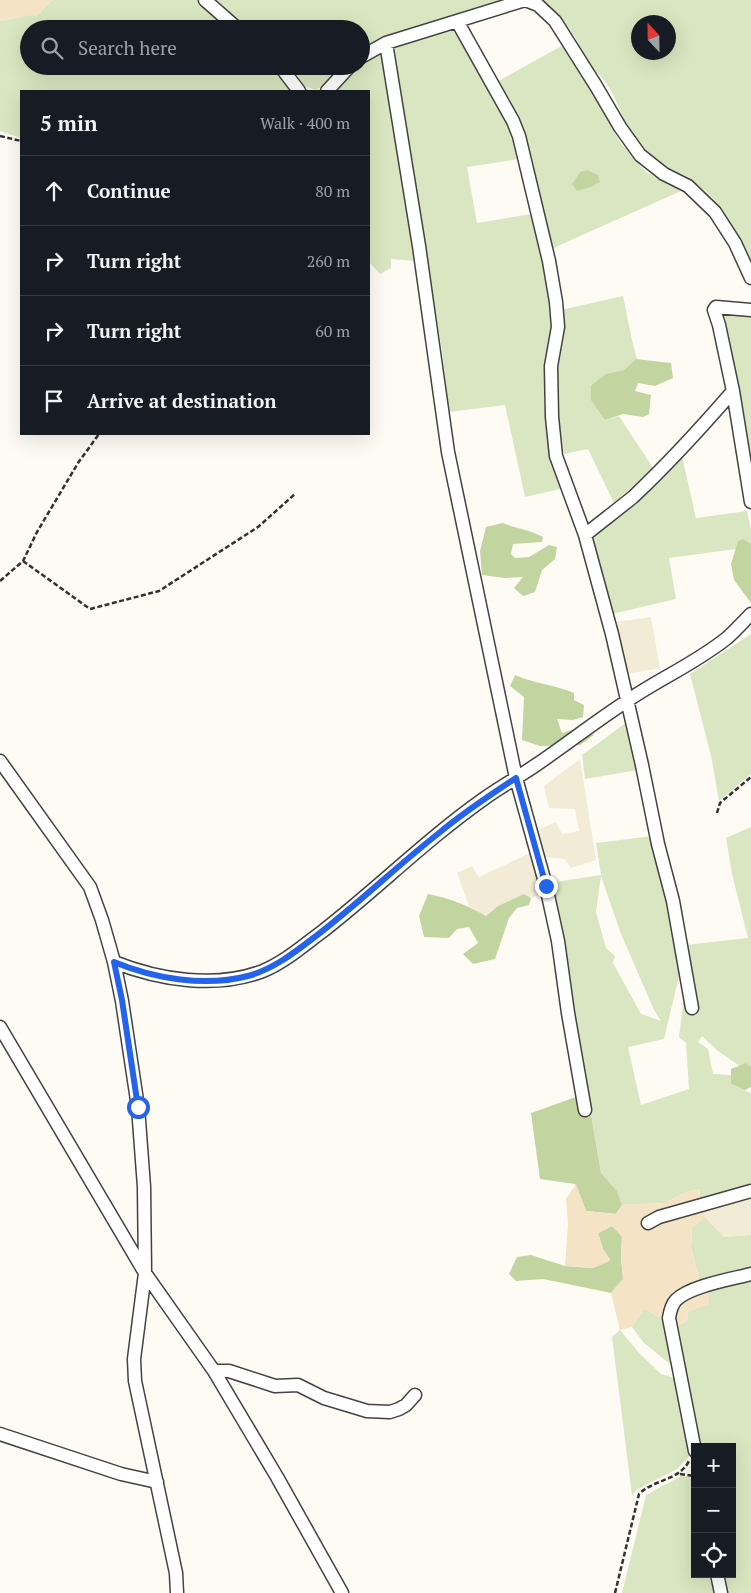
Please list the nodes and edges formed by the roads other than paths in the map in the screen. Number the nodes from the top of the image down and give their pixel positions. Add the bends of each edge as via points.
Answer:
1 (205, 0) edge
2 (228, 20) edge
3 (457, 21) junction
4 (386, 43) junction
5 (370, 52) edge
6 (287, 75) edge
7 (342, 75) edge
8 (298, 90) edge
9 (328, 90) edge
10 (751, 278) edge
11 (751, 310) edge
12 (733, 391) junction
13 (751, 502) edge
14 (585, 535) junction
15 (751, 614) edge
16 (628, 700) junction
17 (0, 761) edge
18 (516, 778) junction
19 (114, 962) junction
20 (692, 1008) dead end
21 (0, 1027) edge
22 (585, 1110) dead end
23 (751, 1192) edge
24 (648, 1223) dead end
25 (145, 1273) junction
26 (751, 1274) edge
27 (214, 1371) junction
28 (415, 1394) dead end
29 (0, 1434) edge
30 (693, 1443) edge
31 (157, 1482) junction
32 (718, 1578) edge
33 (177, 1593) edge
34 (342, 1593) edge
35 (721, 1593) edge

1 - 2 street
3 - 4 street
3 - 10 street via 525,0 538,6 554,21 640,155 664,174 688,186 715,212 735,243
3 - 14 street via 519,136 556,302 558,327 551,374 556,456
4 - 5 street
4 - 18 street via 448,452
6 - 8 street
7 - 9 street
11 - 12 street via 725,307 714,310
12 - 13 street
12 - 14 street via 632,498
14 - 16 street
15 - 16 street via 727,638
16 - 18 street
16 - 20 street
17 - 19 street via 90,887
18 - 19 street via 439,832 354,907 280,963 265,970 227,980 204,980 136,971
18 - 22 street via 558,941
19 - 25 street via 138,1107 144,1187
21 - 25 street
23 - 24 street via 659,1217
25 - 27 street
25 - 31 street via 134,1359 135,1381
26 - 30 street via 695,1289 677,1299 672,1307 669,1318
27 - 28 street via 229,1371 272,1385 298,1385 324,1398 367,1411 399,1409
27 - 34 street
29 - 31 street via 121,1474
31 - 33 street via 176,1573
32 - 35 street

